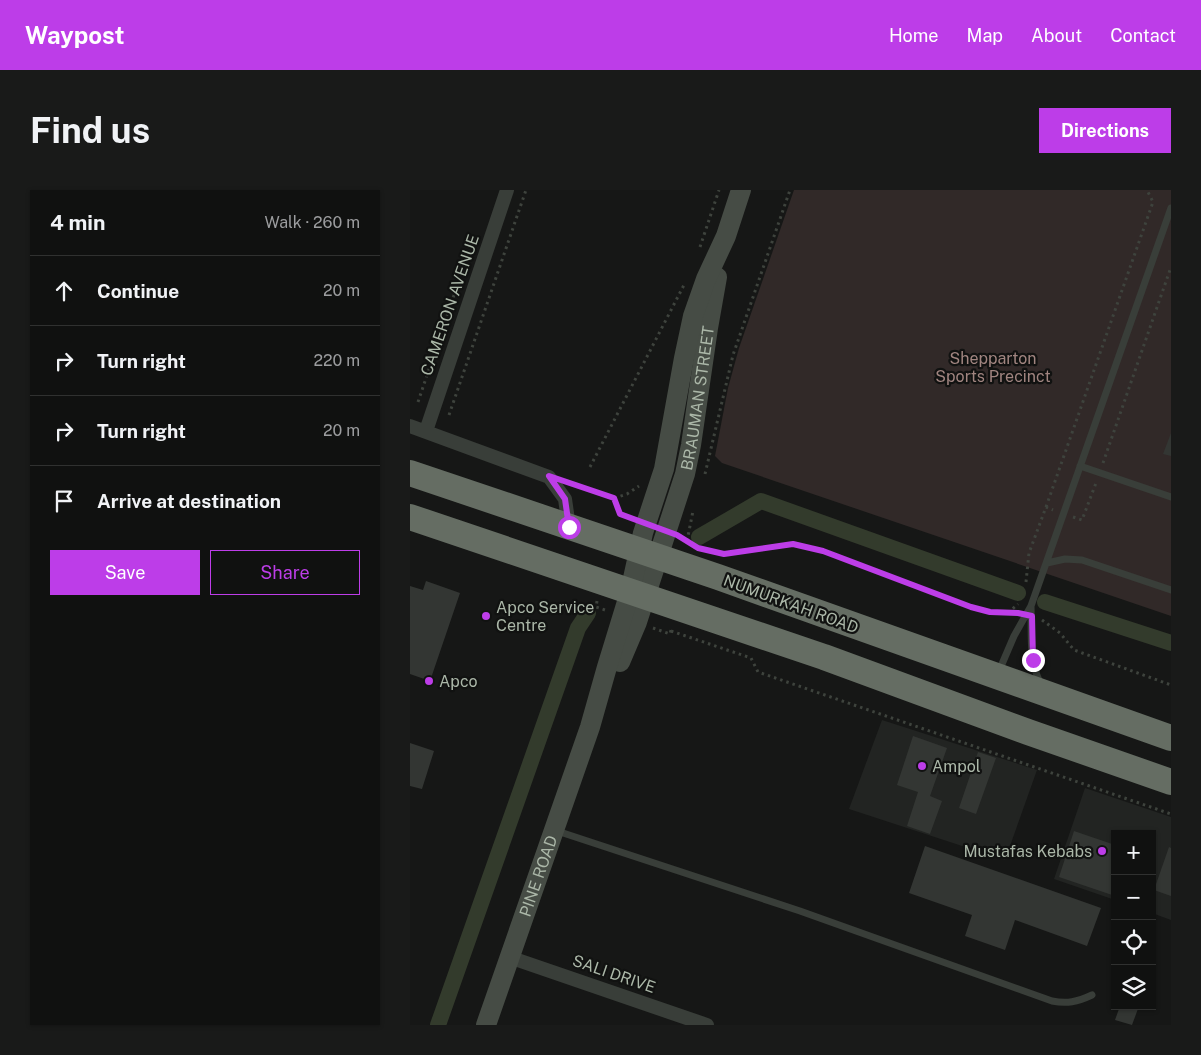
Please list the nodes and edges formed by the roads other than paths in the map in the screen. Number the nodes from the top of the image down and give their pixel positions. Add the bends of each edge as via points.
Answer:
1 (507, 190) edge
2 (741, 190) edge
3 (1171, 208) edge
4 (726, 236) junction
5 (410, 426) edge
6 (426, 431) junction
7 (1080, 466) junction
8 (664, 469) junction
9 (410, 472) edge
10 (695, 475) junction
11 (1171, 497) edge
12 (410, 517) edge
13 (569, 527) junction
14 (648, 554) junction
15 (1047, 563) junction
16 (1171, 590) edge
17 (638, 594) junction
18 (1029, 616) junction
19 (997, 677) junction
20 (1052, 697) junction
21 (1028, 732) junction
22 (1171, 738) edge
23 (1171, 782) edge
24 (554, 830) junction
25 (509, 957) junction
26 (1092, 995) dead end
27 (486, 1025) edge
28 (707, 1025) edge

1 - 6 street, CAMERON AVENUE
2 - 4 street, BRAUMAN STREET
3 - 7 lane
4 - 8 street, BRAUMAN STREET via 693,316
4 - 10 street, BRAUMAN STREET via 708,328 691,445
5 - 6 street
6 - 13 street via 549,476 565,499
7 - 11 lane
7 - 15 lane
8 - 10 street
8 - 14 street, BRAUMAN STREET via 646,524
9 - 13 highway, NUMURKAH ROAD
10 - 14 street, BRAUMAN STREET via 666,531
12 - 17 highway
13 - 14 highway, NUMURKAH ROAD
14 - 17 street, PINE ROAD
14 - 19 highway, NUMURKAH ROAD
15 - 16 lane via 1082,560
15 - 18 lane
17 - 21 highway via 824,656
17 - 24 street, PINE ROAD
18 - 19 lane via 1011,643
18 - 20 lane via 1034,670
19 - 20 highway, NUMURKAH ROAD
19 - 21 highway via 994,695 997,705 1004,715
20 - 22 highway, NUMURKAH ROAD
21 - 23 highway
24 - 25 street, PINE ROAD
24 - 26 lane via 800,911 1052,1001 1067,1004
25 - 27 street, PINE ROAD
25 - 28 street, SALI DRIVE

